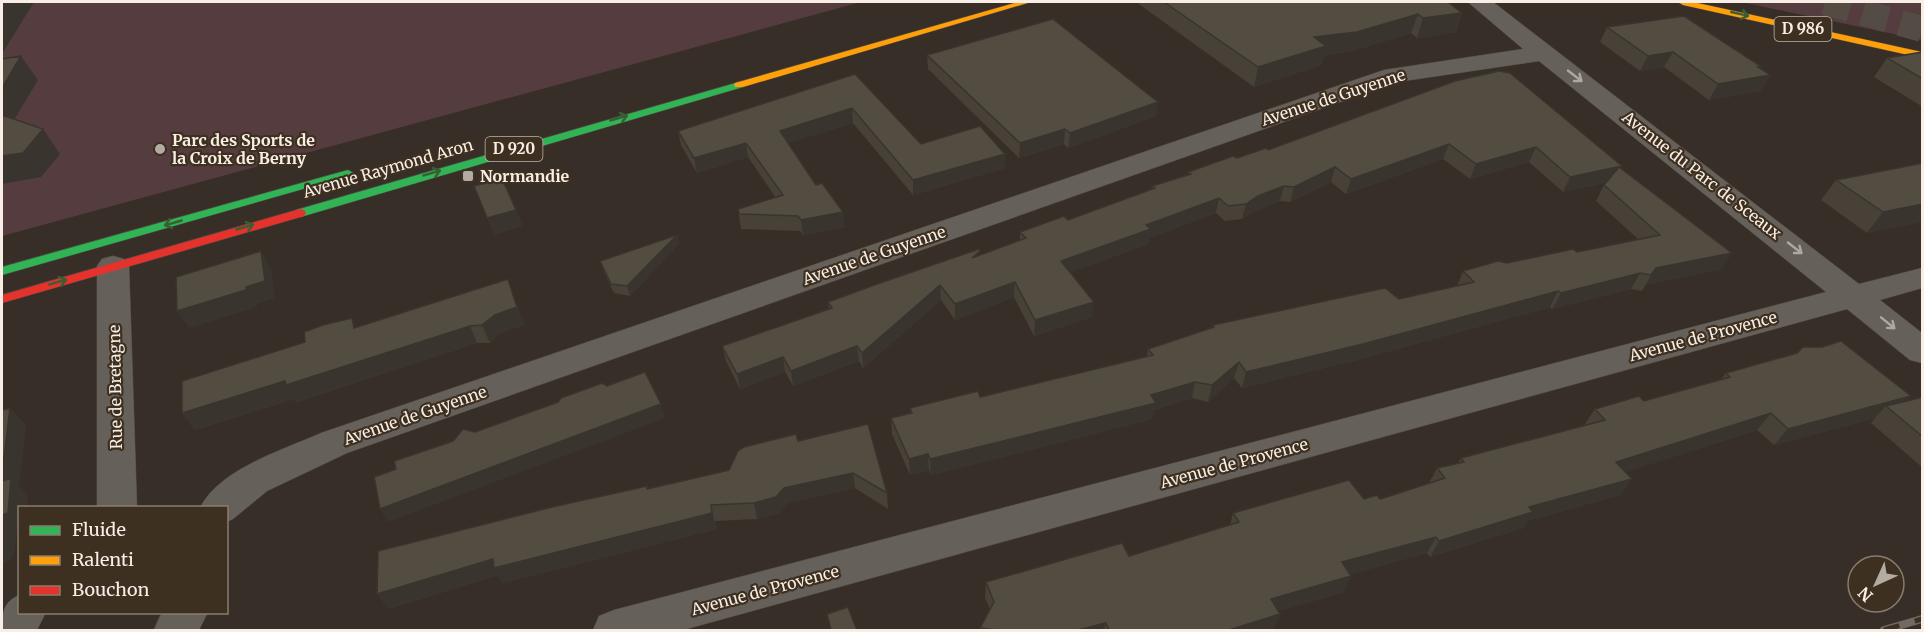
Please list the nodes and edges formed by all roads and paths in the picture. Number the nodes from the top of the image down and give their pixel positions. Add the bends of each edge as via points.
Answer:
1 (1026, 2) edge
2 (1479, 2) edge
3 (1683, 2) edge
4 (1546, 53) junction
5 (1923, 55) edge
6 (362, 170) dead end
7 (112, 266) junction
8 (2, 271) edge
9 (1923, 278) edge
10 (1855, 295) junction
11 (2, 298) edge
12 (1923, 351) edge
13 (117, 506) edge
14 (220, 506) edge
15 (24, 614) edge
16 (186, 614) edge
17 (15, 630) edge
18 (175, 630) edge
19 (614, 630) edge

7 -> 1 main road, Avenue Raymond Aron / D 920
2 - 4 street, Avenue du Parc de Sceaux
3 -> 5 main road, D 986
4 -> 10 street, Avenue du Parc de Sceaux
4 - 14 street, Avenue de Guyenne via 1393,75 334,443 254,480
6 -> 8 main road, Avenue Raymond Aron
11 -> 7 main road, Avenue Raymond Aron / D 920
7 - 13 street, Rue de Bretagne
9 - 10 street, Avenue de Provence
10 -> 12 street, Avenue du Parc de Sceaux
10 - 19 street, Avenue de Provence
15 - 17 street
16 - 18 street

